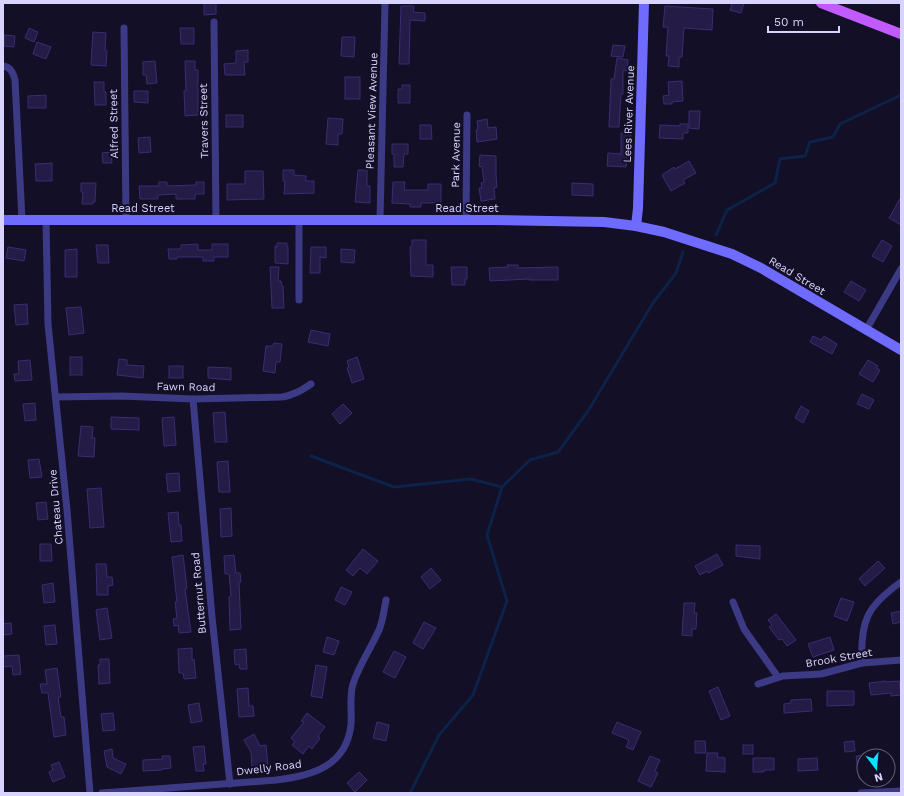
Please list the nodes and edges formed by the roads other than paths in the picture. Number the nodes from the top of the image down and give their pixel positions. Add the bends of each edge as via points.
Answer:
1 (385, 3) edge
2 (644, 3) edge
3 (821, 3) edge
4 (214, 22) dead end
5 (124, 28) dead end
6 (901, 34) edge
7 (3, 66) edge
8 (467, 115) dead end
9 (3, 220) edge
10 (22, 220) junction
11 (46, 220) junction
12 (126, 220) junction
13 (216, 220) junction
14 (299, 220) junction
15 (380, 220) junction
16 (466, 220) junction
17 (636, 226) junction
18 (901, 269) edge
19 (299, 300) dead end
20 (866, 330) junction
21 (901, 350) edge
22 (311, 384) dead end
23 (56, 397) junction
24 (193, 399) junction
25 (901, 582) edge
26 (386, 600) dead end
27 (733, 602) dead end
28 (901, 660) edge
29 (862, 663) junction
30 (778, 677) junction
31 (758, 684) dead end
32 (230, 784) junction
33 (901, 791) edge
34 (90, 793) edge
35 (102, 793) edge
36 (861, 793) edge

1 - 15 street, Pleasant View Avenue
2 - 17 main road, Lees River Avenue
3 - 6 main road
4 - 13 street, Travers Street
5 - 12 street, Alfred Street
7 - 10 street via 12,71 15,80
8 - 16 street, Park Avenue
9 - 10 main road, Read Street
10 - 11 main road, Read Street
11 - 12 main road, Read Street
11 - 23 street, Chateau Drive via 48,324
12 - 13 main road, Read Street
13 - 14 main road, Read Street
14 - 15 main road, Read Street
14 - 19 street
15 - 16 main road, Read Street
16 - 17 main road, Read Street via 604,222
17 - 20 main road, Read Street via 664,232 732,254 761,268
18 - 20 street
20 - 21 main road, Read Street
22 - 24 street, Fawn Road via 298,393 286,396
23 - 24 street, Fawn Road
23 - 34 street, Chateau Drive
24 - 32 street, Butternut Road
25 - 29 street via 879,598 868,614 863,628
26 - 32 street, Dwelly Road via 380,628 352,685 351,723 346,744 334,760 323,769 297,778
27 - 30 street via 744,629
28 - 29 street, Brook Street
29 - 30 street, Brook Street via 821,674
30 - 31 street, Brook Street
32 - 35 street, Dwelly Road
33 - 36 street

